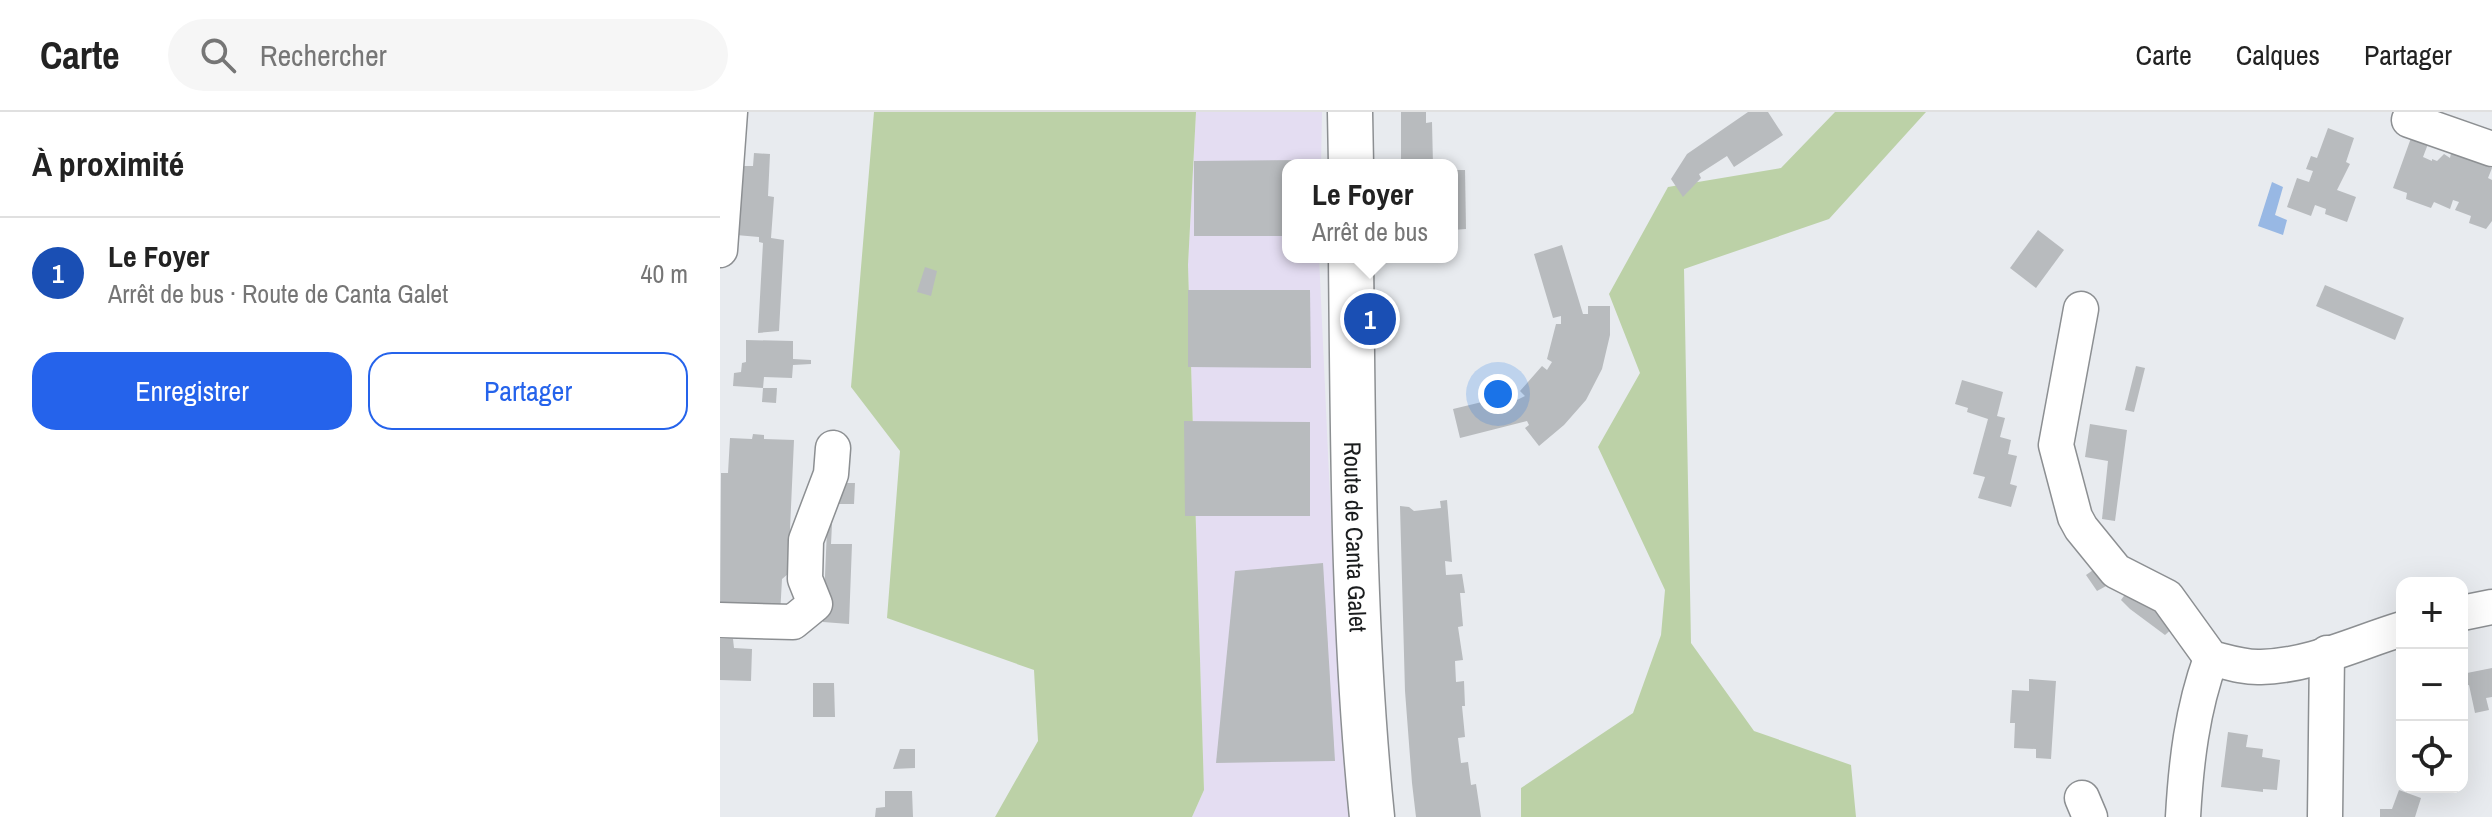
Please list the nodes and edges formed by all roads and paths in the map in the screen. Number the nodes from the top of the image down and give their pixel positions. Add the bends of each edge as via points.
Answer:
1 (730, 112) edge
2 (1350, 112) edge
3 (2409, 120) dead end
4 (2492, 149) edge
5 (1351, 159) edge
6 (720, 250) edge
7 (1351, 263) edge
8 (2081, 309) dead end
9 (833, 448) dead end
10 (2492, 607) edge
11 (2468, 612) edge
12 (720, 620) edge
13 (2396, 631) edge
14 (2327, 653) junction
15 (2211, 658) junction
16 (1372, 817) edge
17 (2183, 817) edge
18 (2325, 817) edge

1 - 6 street
2 - 5 main road
3 - 4 street
7 - 16 main road, Route de Canta Galet via 1358,596
8 - 15 street via 2056,445 2075,517 2116,571 2167,597
9 - 12 street via 831,474 806,540 805,579 815,604 793,622
10 - 11 street
13 - 14 street
14 - 15 street via 2258,667
14 - 18 street
15 - 17 street via 2193,720

